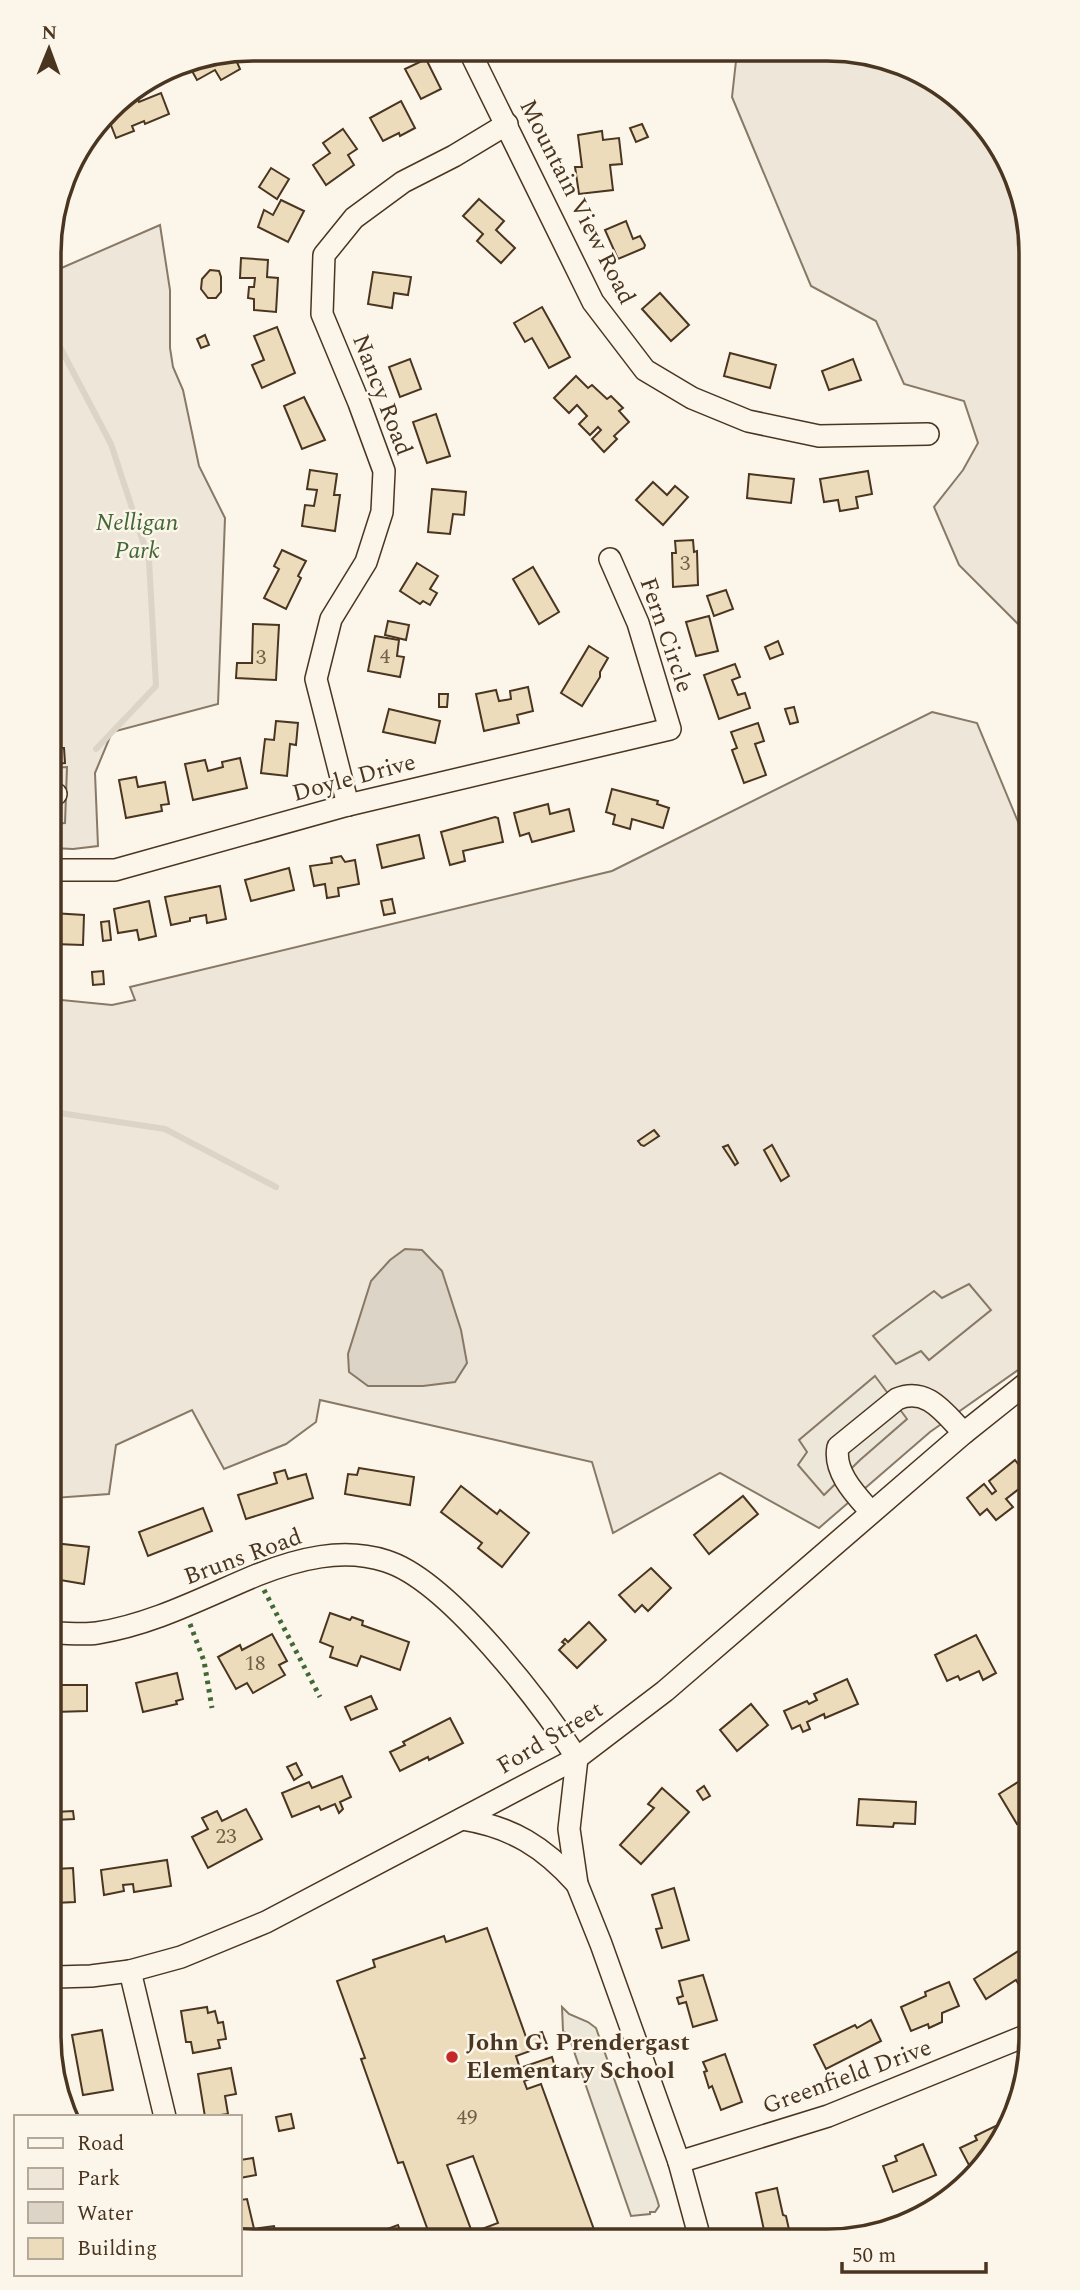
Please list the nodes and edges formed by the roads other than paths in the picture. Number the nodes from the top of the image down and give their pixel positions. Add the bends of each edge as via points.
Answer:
1 (476, 61) edge
2 (507, 124) junction
3 (928, 434) dead end
4 (610, 559) dead end
5 (670, 729) joint
6 (348, 805) junction
7 (62, 870) edge
8 (1018, 1390) edge
9 (964, 1433) junction
10 (872, 1512) junction
11 (61, 1633) edge
12 (577, 1758) junction
13 (462, 1819) junction
14 (577, 1884) junction
15 (130, 1971) junction
16 (61, 1977) edge
17 (1018, 2039) edge
18 (165, 2115) edge
19 (679, 2162) junction
20 (697, 2229) edge

1 - 2 street, Mountain View Road
2 - 3 street, Mountain View Road via 593,302 645,370 692,398 748,421 819,436
2 - 6 street, Nancy Road via 403,182 354,218 324,256 322,314 384,471 382,512 366,562 331,619 316,679
4 - 5 street, Fern Circle via 638,623
5 - 6 street, Doyle Drive
6 - 7 street, Doyle Drive via 115,870
8 - 9 street, Ford Street
9 - 10 street, Ford Street
9 - 10 street via 927,1398 906,1395 838,1447 841,1470
10 - 12 street, Ford Street via 665,1691
11 - 12 street, Bruns Road via 95,1633 157,1619 301,1559 355,1555 386,1561 431,1586 487,1642
12 - 13 street, Ford Street
12 - 14 street via 569,1829
13 - 14 street via 490,1824 536,1846
13 - 15 street, Ford Street via 265,1922 181,1957
14 - 19 street
15 - 16 street, Ford Street
15 - 18 street
17 - 19 street, Greenfield Drive via 828,2116
19 - 20 street

